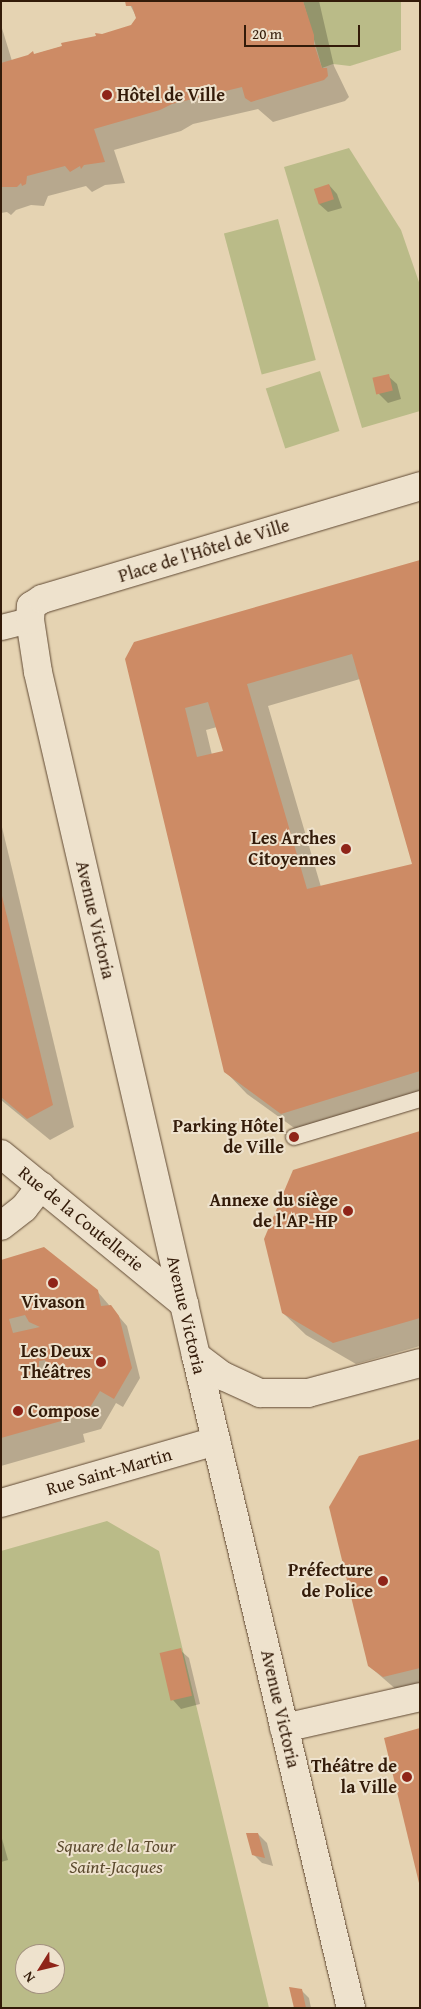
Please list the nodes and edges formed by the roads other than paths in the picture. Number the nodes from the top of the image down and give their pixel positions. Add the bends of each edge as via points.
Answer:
1 (420, 486) edge
2 (30, 620) junction
3 (1, 627) edge
4 (420, 1099) edge
5 (294, 1137) dead end
6 (1, 1154) edge
7 (41, 1186) junction
8 (1, 1226) edge
9 (184, 1304) junction
10 (196, 1356) junction
11 (420, 1363) edge
12 (216, 1440) junction
13 (1, 1503) edge
14 (420, 1696) edge
15 (284, 1728) junction
16 (351, 2008) edge

1 - 2 street, Place de l'Hôtel de Ville via 42,599 31,606
2 - 3 street
2 - 9 street, Avenue Victoria via 38,672
4 - 5 lane
6 - 7 street, Rue de la Coutellerie
7 - 8 street via 24,1208
7 - 9 street, Rue de la Coutellerie
9 - 10 street, Avenue Victoria
10 - 11 street via 223,1376 260,1393 308,1393
10 - 12 street, Avenue Victoria
12 - 13 street, Rue Saint-Martin
12 - 15 street, Avenue Victoria
14 - 15 street
15 - 16 street, Avenue Victoria

